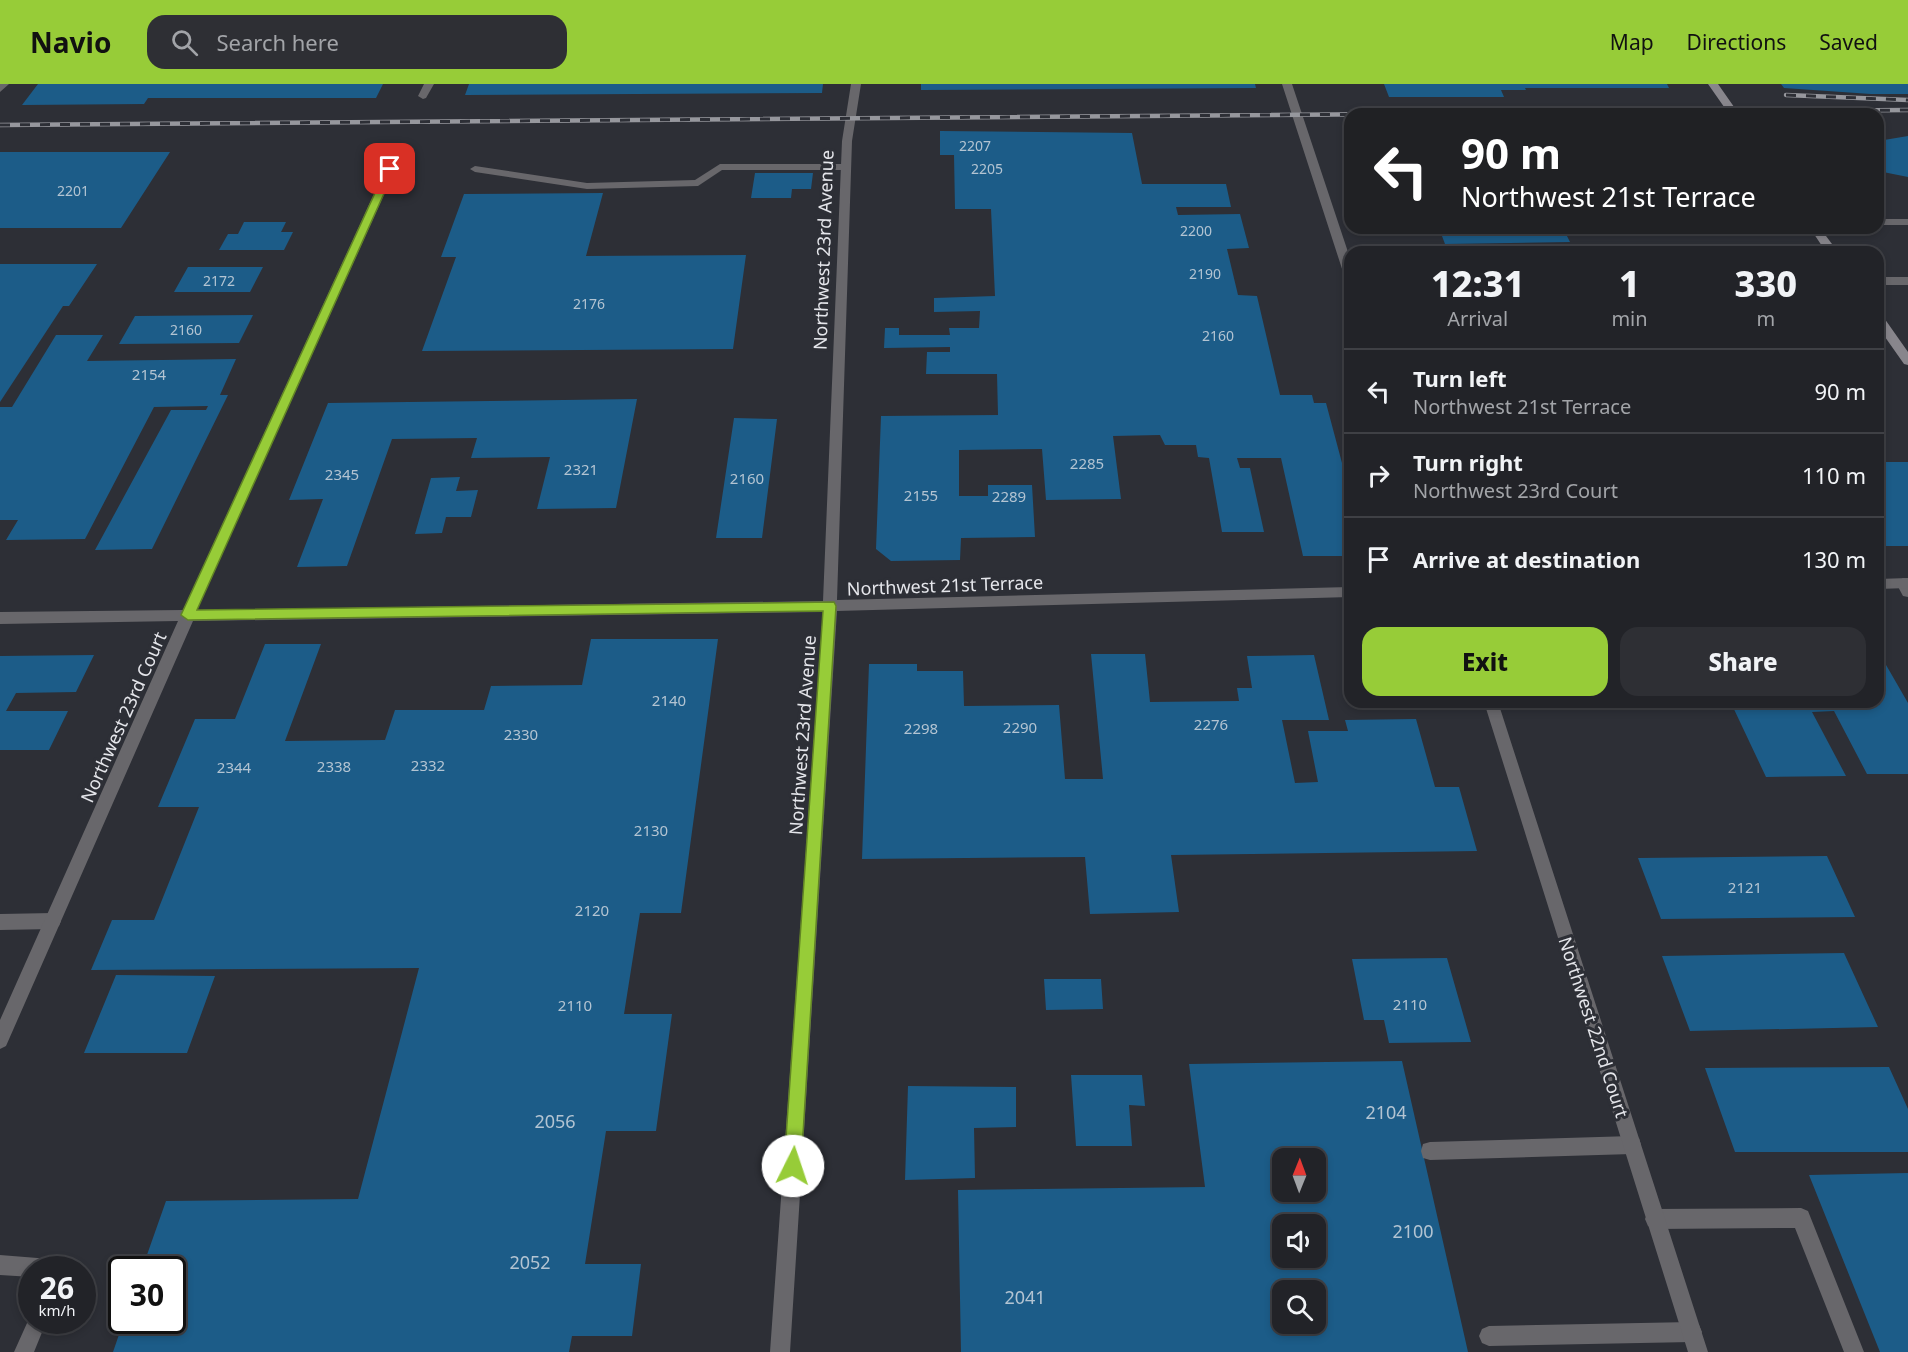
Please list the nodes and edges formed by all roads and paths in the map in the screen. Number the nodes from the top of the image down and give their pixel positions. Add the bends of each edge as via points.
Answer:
1 (4, 84) edge
2 (429, 84) edge
3 (856, 84) edge
4 (1287, 84) edge
5 (1713, 84) edge
6 (0, 89) edge
7 (423, 96) dead end
8 (1730, 108) edge
9 (400, 148) dead end
10 (846, 167) junction
11 (476, 169) dead end
12 (1884, 222) edge
13 (1908, 222) edge
14 (1344, 257) edge
15 (1884, 281) edge
16 (1908, 281) edge
17 (1884, 327) edge
18 (1908, 361) edge
19 (1884, 584) edge
20 (1906, 586) edge
21 (1344, 592) edge
22 (830, 606) junction
23 (188, 615) junction
24 (0, 618) edge
25 (1493, 708) edge
26 (53, 921) junction
27 (0, 922) edge
28 (0, 1040) edge
29 (1632, 1145) junction
30 (1430, 1151) dead end
31 (1655, 1218) junction
32 (0, 1265) edge
33 (18, 1266) edge
34 (1692, 1332) junction
35 (31, 1334) edge
36 (1489, 1336) dead end
37 (24, 1352) edge
38 (780, 1352) edge
39 (1698, 1352) edge
40 (1854, 1352) edge

1 - 6 street
2 - 7 street
3 - 10 street, Northwest 23rd Avenue
4 - 14 street
5 - 8 main road
9 - 23 street, Northwest 23rd Court
10 - 11 street via 720,167 698,183 587,186
10 - 22 street, Northwest 23rd Avenue
12 - 13 street
15 - 16 street
17 - 18 main road
19 - 20 street
21 - 22 street, Northwest 21st Terrace
22 - 23 street, Northwest 21st Terrace
22 - 38 street, Northwest 23rd Avenue
23 - 24 street, Northwest 21st Terrace
23 - 26 street, Northwest 23rd Court
25 - 29 street, Northwest 22nd Court
26 - 27 street
26 - 28 street, Northwest 23rd Court
29 - 30 street
29 - 31 street, Northwest 22nd Court
31 - 34 street, Northwest 22nd Court
31 - 40 street via 1801,1218
32 - 33 street
34 - 36 street
34 - 39 street, Northwest 22nd Court
35 - 37 street

